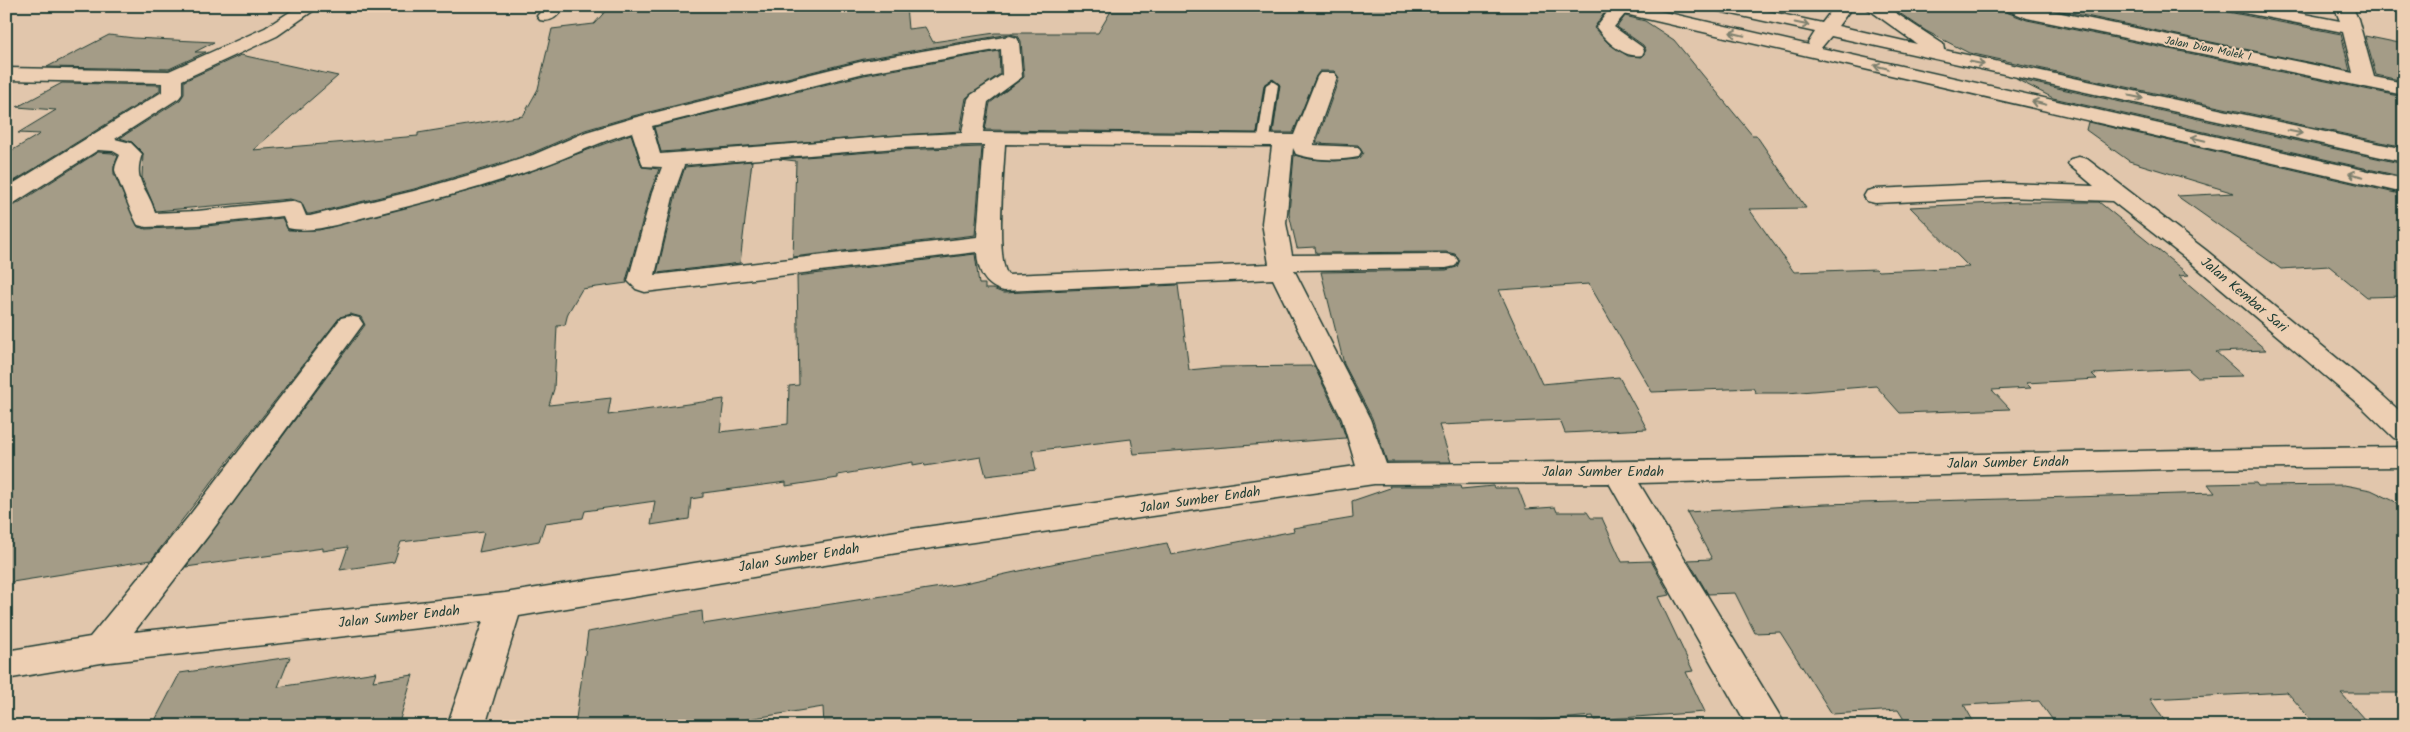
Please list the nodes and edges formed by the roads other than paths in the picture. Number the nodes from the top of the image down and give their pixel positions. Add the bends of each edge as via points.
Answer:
1 (310, 6) edge
2 (1720, 6) edge
3 (1844, 6) edge
4 (1873, 6) edge
5 (2013, 6) edge
6 (2234, 6) edge
7 (2343, 6) edge
8 (1617, 7) edge
9 (2350, 28) junction
10 (1827, 29) junction
11 (1635, 51) dead end
12 (1812, 52) junction
13 (1949, 56) junction
14 (6, 74) edge
15 (172, 77) junction
16 (1327, 78) dead end
17 (2365, 81) junction
18 (1272, 84) dead end
19 (2404, 89) edge
20 (640, 122) junction
21 (995, 138) junction
22 (972, 139) junction
23 (1283, 141) junction
24 (93, 143) junction
25 (1350, 152) dead end
26 (2404, 156) edge
27 (675, 160) junction
28 (2079, 164) dead end
29 (2404, 186) edge
30 (2118, 194) junction
31 (1875, 196) dead end
32 (6, 198) edge
33 (989, 243) junction
34 (1446, 261) dead end
35 (1282, 267) junction
36 (350, 324) dead end
37 (2404, 431) edge
38 (2404, 457) edge
39 (1618, 473) junction
40 (1374, 474) junction
41 (505, 606) junction
42 (101, 649) junction
43 (6, 664) edge
44 (466, 726) edge
45 (1767, 726) edge

1 - 15 street via 271,32
2 -> 10 street
3 - 10 street
4 - 13 street
5 - 17 street, Jalan Dian Molek I via 2027,13
6 - 9 street
7 - 9 street
8 - 11 street via 1605,27
12 -> 8 street
9 - 17 street
10 - 12 street
10 - 13 street
29 -> 12 street
13 -> 26 street
14 - 15 street
15 - 24 street via 172,94
16 - 23 street
17 - 19 street, Jalan Dian Molek I
18 - 23 lane
20 - 22 street via 847,70 1010,42 1012,77 978,99
20 - 24 street via 481,180 406,201 301,224 296,223 290,208 146,220 140,200 128,182 129,150
20 - 27 street via 649,161
21 - 22 street
21 - 23 street
21 - 33 street
22 - 27 street
23 - 25 street via 1308,151
23 - 35 street via 1274,222
24 - 32 street
27 - 33 street via 641,281 645,284
28 - 30 street, Jalan Kembar Sari
30 - 31 street via 2004,190
30 - 37 street, Jalan Kembar Sari via 2198,256
33 - 35 street via 995,276 1004,283
34 - 35 street
35 - 40 street via 1356,419
36 - 42 street via 200,524
38 - 39 street, Jalan Sumber Endah via 2171,459
39 - 40 street, Jalan Sumber Endah
39 - 45 street
40 - 41 street, Jalan Sumber Endah via 897,542
41 - 42 street, Jalan Sumber Endah
41 - 44 street
42 - 43 street, Jalan Sumber Endah

